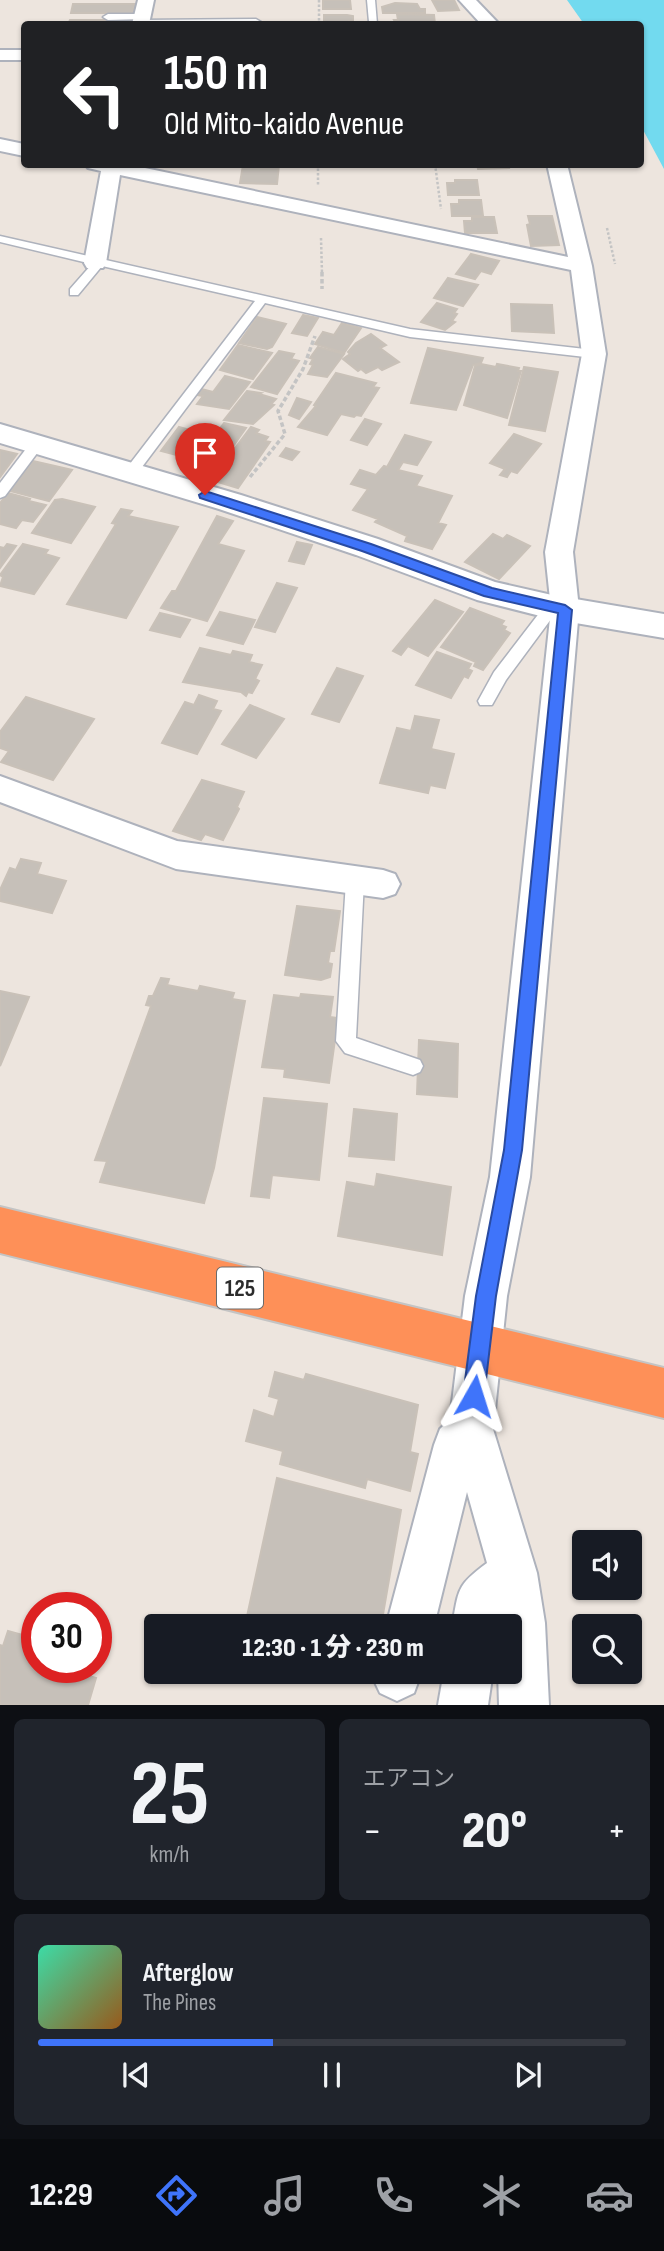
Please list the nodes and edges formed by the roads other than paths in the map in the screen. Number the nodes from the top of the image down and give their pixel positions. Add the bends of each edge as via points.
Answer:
1 (371, 0) edge
2 (467, 0) edge
3 (142, 16) edge
4 (108, 17) dead end
5 (256, 20) edge
6 (374, 21) edge
7 (487, 21) edge
8 (0, 55) edge
9 (21, 55) edge
10 (0, 145) edge
11 (21, 149) edge
12 (106, 168) edge
13 (116, 168) edge
14 (558, 168) edge
15 (0, 239) edge
16 (96, 263) junction
17 (580, 266) junction
18 (74, 292) dead end
19 (261, 301) junction
20 (594, 354) junction
21 (0, 433) edge
22 (37, 444) junction
23 (131, 472) junction
24 (0, 492) edge
25 (568, 610) junction
26 (664, 626) edge
27 (486, 701) dead end
28 (0, 789) edge
29 (369, 883) joint
30 (413, 1066) dead end
31 (0, 1230) edge
32 (479, 1346) junction
33 (664, 1393) edge
34 (471, 1429) junction
35 (513, 1573) junction
36 (413, 1614) edge
37 (478, 1614) edge
38 (467, 1684) edge
39 (463, 1705) edge
40 (524, 1705) edge

1 - 6 lane
2 - 7 street
3 - 4 lane
3 - 5 lane
8 - 9 street
10 - 11 street
12 - 16 street
13 - 17 street
14 - 17 street
15 - 16 lane
16 - 18 lane
16 - 19 lane
17 - 20 street
19 - 20 lane via 410,333
19 - 23 lane
20 - 25 street via 559,552
21 - 22 street
22 - 23 street
22 - 24 lane
23 - 25 street via 367,547 489,592
25 - 26 street
25 - 27 lane via 500,676
25 - 32 street via 514,1137
28 - 29 street via 176,855
29 - 30 lane via 346,1041 352,1047
31 - 32 highway, 125
32 - 33 highway, 125
32 - 34 street
34 - 35 street
34 - 36 street via 456,1445
35 - 37 street via 481,1597
35 - 40 street via 521,1623
38 - 39 street

